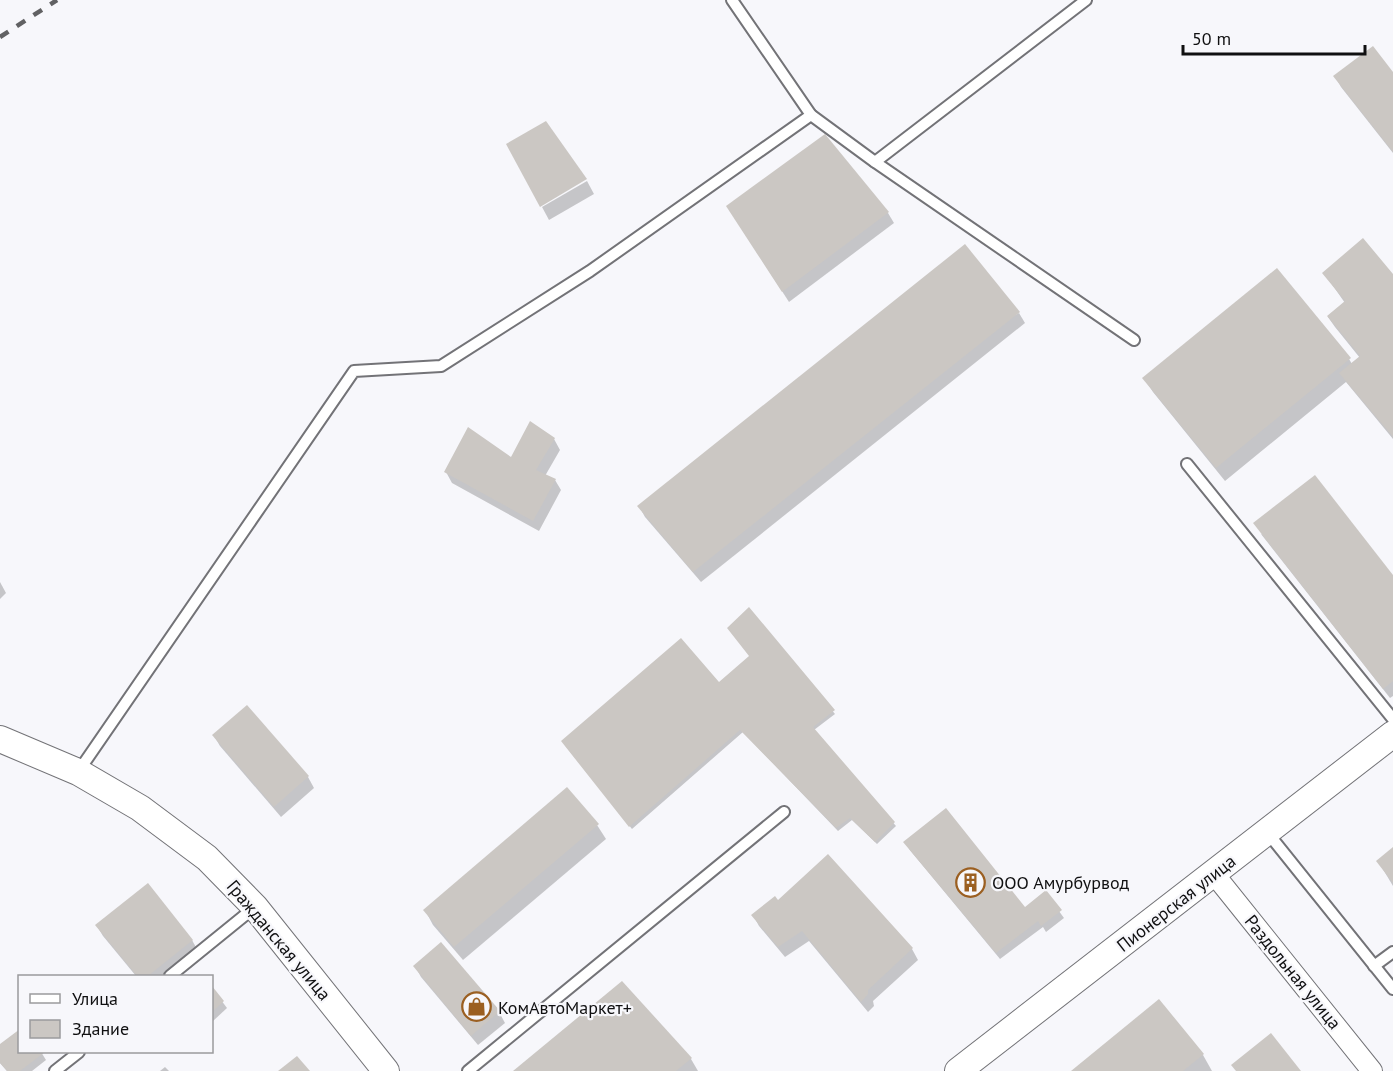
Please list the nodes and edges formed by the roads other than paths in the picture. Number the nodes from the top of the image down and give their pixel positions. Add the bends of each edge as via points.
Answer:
1 (732, 0) edge
2 (1086, 0) edge
3 (811, 115) junction
4 (875, 162) junction
5 (1134, 340) dead end
6 (1187, 464) dead end
7 (1393, 718) edge
8 (1393, 734) edge
9 (0, 739) edge
10 (78, 772) junction
11 (784, 812) dead end
12 (1267, 832) junction
13 (1214, 874) junction
14 (255, 907) junction
15 (1393, 952) edge
16 (1374, 966) junction
17 (171, 975) edge
18 (1393, 989) edge
19 (78, 1053) edge
20 (55, 1071) edge
21 (386, 1071) edge
22 (468, 1071) edge
23 (958, 1071) edge
24 (1372, 1071) edge

1 - 3 lane
2 - 4 lane
3 - 4 lane
3 - 10 lane via 590,271 441,366 354,370
4 - 5 lane
6 - 7 lane
8 - 12 street, Пионерская улица
9 - 10 street, Гражданская улица
10 - 14 street, Гражданская улица via 140,808 207,858
11 - 22 lane
12 - 13 street, Пионерская улица
12 - 16 lane
13 - 23 street, Пионерская улица
13 - 24 street, Раздольная улица
14 - 17 lane
14 - 21 street, Гражданская улица
15 - 16 lane
16 - 18 lane
19 - 20 lane

